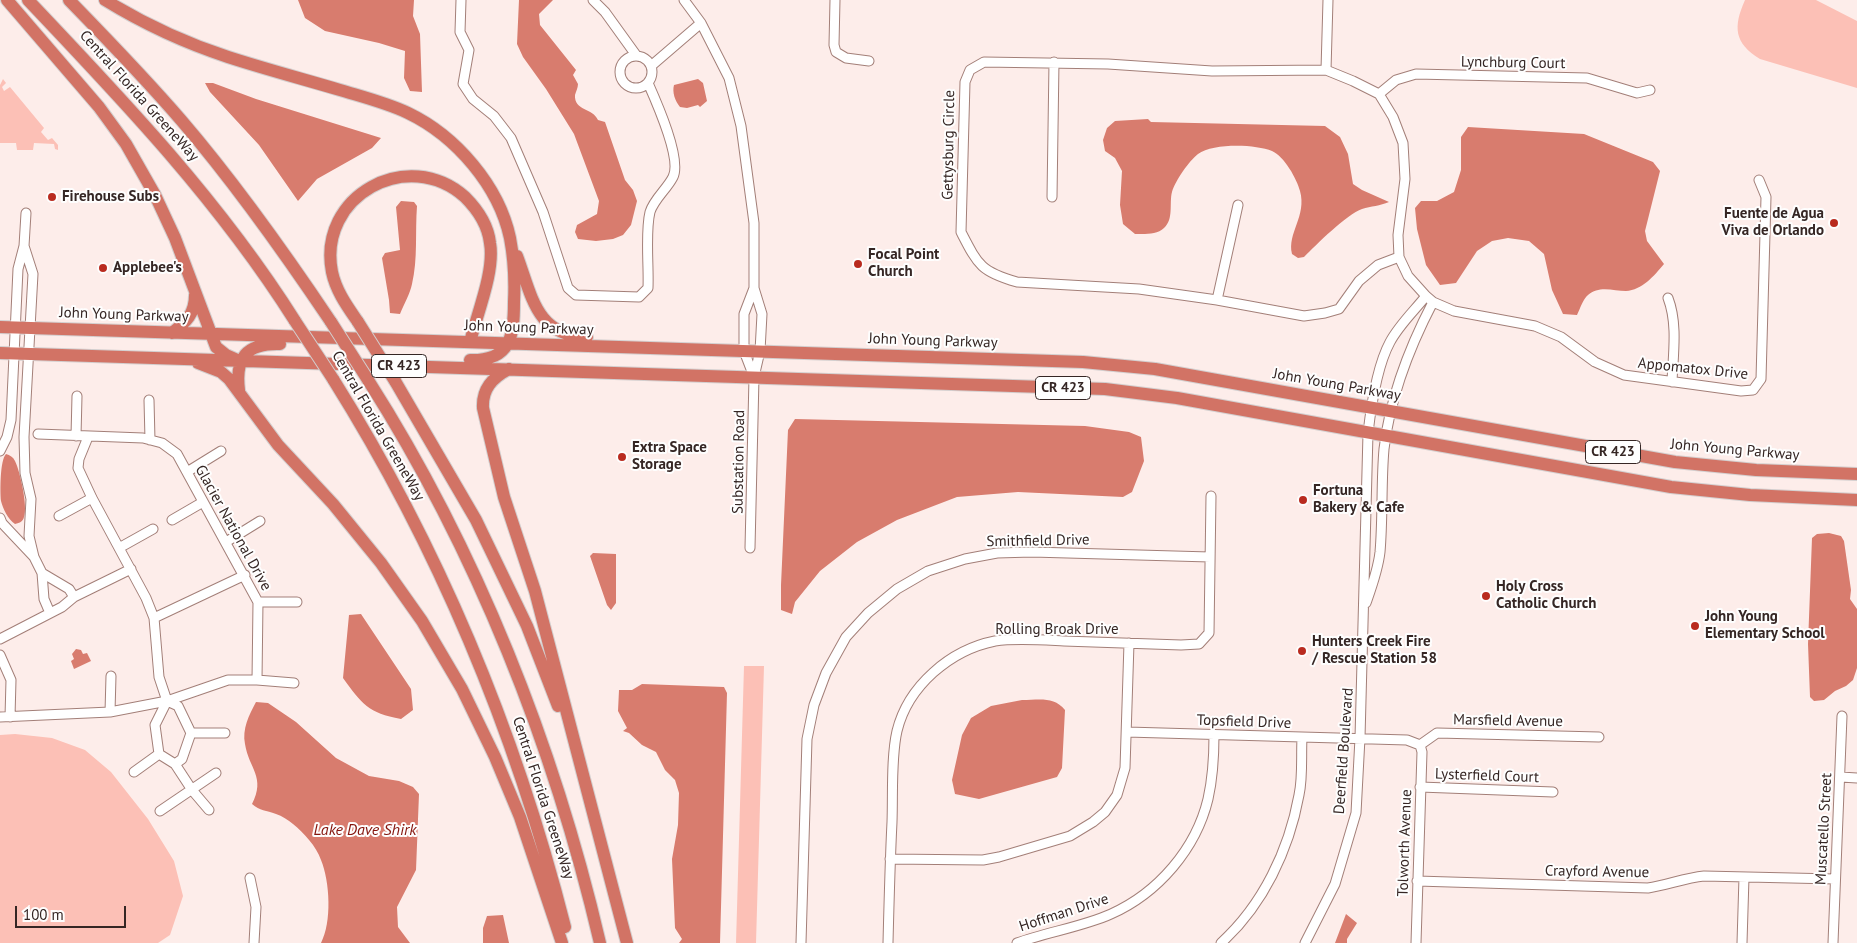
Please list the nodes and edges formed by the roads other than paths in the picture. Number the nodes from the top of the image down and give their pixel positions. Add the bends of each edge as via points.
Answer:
1 (7, 0) edge
2 (28, 0) edge
3 (69, 0) edge
4 (105, 0) edge
5 (461, 0) edge
6 (593, 0) edge
7 (684, 0) edge
8 (835, 0) edge
9 (1328, 0) edge
10 (701, 23) junction
11 (636, 55) junction
12 (869, 61) dead end
13 (1054, 62) junction
14 (651, 66) junction
15 (1326, 70) junction
16 (648, 83) junction
17 (1650, 90) dead end
18 (1379, 94) junction
19 (1759, 180) dead end
20 (1052, 197) dead end
21 (1238, 205) dead end
22 (26, 213) dead end
23 (510, 238) junction
24 (24, 246) junction
25 (1399, 257) junction
26 (754, 288) junction
27 (195, 290) junction
28 (1668, 298) dead end
29 (1429, 299) junction
30 (1217, 300) junction
31 (0, 327) edge
32 (15, 328) junction
33 (31, 328) junction
34 (1399, 329) junction
35 (172, 333) junction
36 (210, 334) junction
37 (1415, 336) junction
38 (422, 340) junction
39 (470, 342) junction
40 (509, 343) junction
41 (703, 350) junction
42 (744, 351) junction
43 (760, 351) junction
44 (6, 353) edge
45 (27, 354) junction
46 (187, 359) junction
47 (240, 360) junction
48 (296, 362) junction
49 (509, 369) junction
50 (754, 377) junction
51 (1672, 382) junction
52 (239, 390) junction
53 (77, 396) dead end
54 (149, 400) dead end
55 (1371, 407) junction
56 (1392, 411) junction
57 (1368, 433) junction
58 (38, 434) dead end
59 (76, 436) junction
60 (1386, 436) junction
61 (8, 437) junction
62 (88, 437) junction
63 (24, 440) junction
64 (150, 440) junction
65 (0, 451) edge
66 (221, 451) dead end
67 (187, 472) junction
68 (1857, 474) edge
69 (1211, 496) dead end
70 (92, 498) junction
71 (1857, 500) edge
72 (203, 502) junction
73 (60, 516) dead end
74 (0, 518) edge
75 (172, 520) dead end
76 (260, 521) dead end
77 (153, 529) dead end
78 (226, 542) junction
79 (119, 548) junction
80 (750, 548) dead end
81 (34, 557) junction
82 (1210, 557) junction
83 (131, 569) junction
84 (42, 572) junction
85 (245, 575) junction
86 (74, 598) junction
87 (258, 602) junction
88 (297, 602) dead end
89 (1364, 611) junction
90 (50, 613) junction
91 (154, 618) junction
92 (0, 639) edge
93 (1129, 643) junction
94 (0, 655) edge
95 (111, 676) dead end
96 (257, 680) junction
97 (294, 683) dead end
98 (167, 701) junction
99 (110, 712) junction
100 (1842, 716) dead end
101 (0, 717) edge
102 (10, 717) junction
103 (1127, 732) junction
104 (191, 733) junction
105 (225, 733) dead end
106 (1214, 734) junction
107 (1599, 737) dead end
108 (1302, 738) junction
109 (1360, 738) junction
110 (1420, 745) junction
111 (159, 754) junction
112 (578, 756) junction
113 (175, 764) junction
114 (134, 772) dead end
115 (216, 773) dead end
116 (1841, 778) junction
117 (1857, 778) edge
118 (1420, 787) junction
119 (192, 790) junction
120 (1553, 792) dead end
121 (209, 810) dead end
122 (160, 811) dead end
123 (890, 859) junction
124 (1744, 877) junction
125 (250, 878) dead end
126 (1835, 879) junction
127 (1417, 881) junction
128 (254, 943) edge
129 (562, 943) edge
130 (569, 943) edge
131 (600, 943) edge
132 (627, 943) edge
133 (801, 943) edge
134 (888, 943) edge
135 (1017, 943) edge
136 (1221, 943) edge
137 (1305, 943) edge
138 (1416, 943) edge
139 (1742, 943) edge
140 (1833, 943) edge

1 - 27 highway via 99,107 126,144 155,196
2 - 130 highway, Central Florida GreeneWay, bridge via 133,110 184,170 257,264 357,417 412,518 479,662 532,812
3 - 131 highway, Central Florida GreeneWay, bridge via 207,151 281,247 405,441 444,513 511,660 564,812
4 - 23 highway via 162,31 211,51 410,114 449,141 472,164 493,195
5 - 16 street via 460,32 469,50 463,84 511,138 543,212 568,288 576,295 639,297 648,288 651,210 674,175 674,152
6 - 11 street
7 - 10 street
8 - 12 street via 836,52 846,58
9 - 15 street
10 - 14 street
10 - 26 street via 729,78 741,126 754,223
11 - 14 street via 645,58
11 - 16 street via 622,62 620,78 633,88
13 - 15 street, Gettysburg Circle via 1212,71
13 - 20 street
13 - 30 street, Gettysburg Circle via 984,62 970,70 965,82 961,232 971,252 983,269 1017,282 1097,286
14 - 16 street via 652,75
15 - 18 street, Gettysburg Circle
17 - 18 street, Lynchburg Court via 1637,93 1587,78 1416,74 1396,80
18 - 25 street via 1403,143 1405,179 1398,235
19 - 51 street, Appomatox Drive via 1766,197 1760,379 1753,390 1741,391
21 - 30 street
22 - 24 street
23 - 40 highway via 515,279 513,334
23 - 41 highway via 540,316 558,332 574,337 668,340
24 - 32 street via 18,269
24 - 33 street via 33,274
25 - 29 street via 1408,276
25 - 30 street, Gettysburg Circle via 1378,265 1359,281 1338,309 1325,313 1304,316
26 - 42 street via 744,314
26 - 43 street via 762,314
27 - 35 highway via 195,303 188,319
27 - 36 highway
28 - 51 street via 1674,321
29 - 34 street, Deerfield Boulevard
29 - 37 street, Deerfield Boulevard
29 - 51 street, Appomatox Drive via 1454,310 1535,326 1561,337 1595,362 1624,375
31 - 32 highway, John Young Parkway / CR 423
32 - 33 highway, John Young Parkway / CR 423
32 - 44 street
33 - 35 highway, John Young Parkway / CR 423
33 - 45 street
34 - 37 street
34 - 55 street, Deerfield Boulevard via 1389,343
35 - 36 highway, John Young Parkway / CR 423
36 - 38 highway, John Young Parkway / CR 423
36 - 47 highway via 216,347
37 - 56 street, Deerfield Boulevard
38 - 39 highway, John Young Parkway / CR 423
38 - 47 highway via 396,347 263,344
39 - 40 highway, John Young Parkway / CR 423
39 - 112 highway, bridge via 491,254 487,230 479,214 459,193 440,182 419,176 391,179 365,191 351,202 335,229 330,259 332,273 342,299 395,381 476,520 528,626
40 - 41 highway, John Young Parkway / CR 423
40 - 48 highway via 493,358 483,361 314,355
41 - 42 highway, John Young Parkway / CR 423
42 - 43 highway, John Young Parkway / CR 423
42 - 50 street
43 - 50 street
43 - 55 highway, John Young Parkway / CR 423 via 1083,362 1156,369
44 - 45 highway, CR 423
44 - 61 street via 11,420
45 - 46 highway, CR 423
45 - 63 street
46 - 47 highway, CR 423
46 - 52 highway via 221,372
47 - 48 highway, CR 423
47 - 52 highway
48 - 49 highway, CR 423
49 - 50 highway, CR 423
49 - 112 highway via 487,385 482,398 483,408 504,497 535,591
50 - 57 highway, CR 423 via 1105,389 1177,398
50 - 80 street, Substation Road
52 - 129 highway via 278,445 333,504 381,563 422,621 495,757 520,817
53 - 59 street
54 - 64 street
55 - 56 highway, John Young Parkway / CR 423
55 - 57 street, Deerfield Boulevard
56 - 60 street, Deerfield Boulevard
56 - 68 highway, John Young Parkway / CR 423 via 1675,462 1756,470
57 - 60 highway, CR 423
57 - 89 street, Deerfield Boulevard
58 - 59 street, Glacier National Drive
59 - 62 street, Glacier National Drive
60 - 71 highway, CR 423 via 1670,487 1750,496
60 - 89 street, Deerfield Boulevard via 1380,552
61 - 63 street
61 - 65 street
62 - 64 street, Glacier National Drive
62 - 70 street via 78,468
63 - 81 street via 25,473 31,499 29,536
64 - 67 street, Glacier National Drive via 162,443 178,454
66 - 67 street
67 - 72 street, Glacier National Drive
69 - 82 street, Rolling Broak Drive
70 - 73 street
70 - 79 street
72 - 75 street
72 - 78 street, Glacier National Drive
74 - 81 street
76 - 78 street
77 - 79 street
78 - 85 street, Glacier National Drive
79 - 83 street
81 - 84 street
82 - 93 street, Rolling Broak Drive via 1209,633 1199,644
82 - 133 street, Smithfield Drive via 997,553 928,571 897,589 868,613 846,637 826,673 814,705 807,739
83 - 86 street
83 - 91 street
84 - 86 street via 69,589
84 - 90 street via 44,599
85 - 87 street, Glacier National Drive
85 - 91 street
86 - 90 street
87 - 88 street
87 - 96 street, Glacier National Drive
89 - 109 street, Deerfield Boulevard
90 - 92 street
91 - 98 street via 160,677
93 - 103 street
93 - 123 street, Rolling Broak Drive via 996,641 970,650 936,670 916,691 897,732
94 - 102 street via 11,680
95 - 99 street
96 - 97 street
96 - 98 street via 228,680
98 - 99 street
98 - 104 street via 178,706
98 - 111 street via 155,725
99 - 102 street
100 - 116 street, Muscatello Street
101 - 102 street
103 - 106 street, Topsfield Drive
103 - 123 street via 1125,768 1117,795 1105,812 1070,836 983,860
104 - 105 street
104 - 113 street via 182,759
106 - 108 street, Topsfield Drive
106 - 135 street, Hoffman Drive via 1214,768 1202,816 1192,840 1162,879 1145,894 1110,915
107 - 110 street, Marsfield Avenue via 1437,733
108 - 109 street, Topsfield Drive
108 - 136 street via 1300,794 1280,859 1246,915
109 - 110 street via 1408,740
109 - 137 street, Deerfield Boulevard via 1356,813 1335,884
110 - 118 street, Tolworth Avenue
111 - 113 street
111 - 114 street
112 - 132 highway
113 - 119 street
115 - 119 street
116 - 117 street
116 - 126 street, Muscatello Street
118 - 120 street, Lysterfield Court
118 - 127 street, Tolworth Avenue
119 - 121 street
119 - 122 street
123 - 134 street, Rolling Broak Drive
124 - 126 street, Crayford Avenue
124 - 127 street, Crayford Avenue via 1688,877 1648,888
124 - 139 street
125 - 128 street via 256,907
126 - 140 street, Muscatello Street
127 - 138 street, Tolworth Avenue

